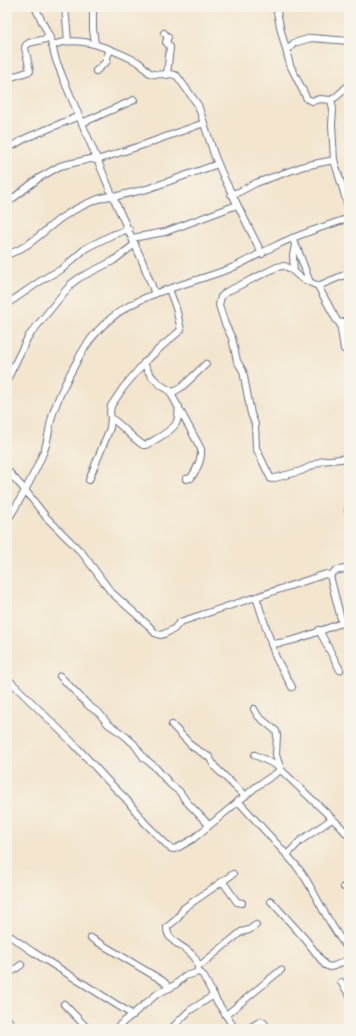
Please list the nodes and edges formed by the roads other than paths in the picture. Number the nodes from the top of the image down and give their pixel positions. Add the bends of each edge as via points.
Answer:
1 (35, 7) edge
2 (65, 7) edge
3 (93, 7) edge
4 (276, 7) edge
5 (164, 33) dead end
6 (50, 38) junction
7 (68, 41) junction
8 (349, 41) edge
9 (95, 44) junction
10 (52, 46) junction
11 (110, 50) junction
12 (287, 51) junction
13 (96, 71) dead end
14 (167, 75) junction
15 (12, 77) dead end
16 (349, 85) edge
17 (134, 100) dead end
18 (331, 100) junction
19 (79, 116) junction
20 (82, 123) junction
21 (204, 123) junction
22 (7, 149) edge
23 (97, 160) junction
24 (334, 160) junction
25 (218, 164) junction
26 (231, 194) junction
27 (113, 196) junction
28 (7, 202) edge
29 (237, 205) junction
30 (349, 209) edge
31 (349, 218) edge
32 (129, 229) junction
33 (292, 238) junction
34 (133, 241) junction
35 (295, 246) junction
36 (262, 254) junction
37 (7, 255) edge
38 (294, 272) junction
39 (349, 273) edge
40 (309, 280) junction
41 (318, 286) junction
42 (168, 289) junction
43 (155, 294) junction
44 (7, 304) edge
45 (349, 321) edge
46 (340, 323) junction
47 (344, 349) dead end
48 (144, 363) junction
49 (206, 364) dead end
50 (7, 380) edge
51 (169, 390) junction
52 (179, 406) junction
53 (111, 418) junction
54 (349, 458) edge
55 (7, 470) edge
56 (186, 479) dead end
57 (89, 480) dead end
58 (25, 490) junction
59 (7, 521) edge
60 (349, 568) edge
61 (330, 576) junction
62 (256, 597) junction
63 (349, 621) edge
64 (342, 623) junction
65 (319, 630) junction
66 (271, 644) junction
67 (340, 670) dead end
68 (60, 676) dead end
69 (10, 681) dead end
70 (292, 688) dead end
71 (254, 709) dead end
72 (172, 725) dead end
73 (255, 755) dead end
74 (280, 769) junction
75 (245, 796) junction
76 (238, 801) junction
77 (332, 819) junction
78 (209, 825) junction
79 (349, 836) edge
80 (287, 855) junction
81 (233, 874) dead end
82 (223, 882) junction
83 (271, 902) dead end
84 (242, 903) dead end
85 (256, 924) dead end
86 (7, 934) edge
87 (91, 938) dead end
88 (349, 950) edge
89 (349, 959) edge
90 (21, 965) dead end
91 (198, 968) junction
92 (281, 970) dead end
93 (7, 975) edge
94 (341, 982) dead end
95 (170, 988) junction
96 (349, 994) edge
97 (214, 995) junction
98 (64, 1004) dead end
99 (134, 1015) junction
100 (226, 1015) junction
101 (7, 1019) edge
102 (16, 1029) edge
103 (88, 1029) edge
104 (115, 1029) edge
105 (171, 1029) edge
106 (234, 1029) edge
107 (248, 1029) edge
108 (268, 1029) edge

1 - 6 street
2 - 7 street
3 - 9 street
4 - 12 street
5 - 14 street via 168,37 166,42 170,47
6 - 10 street
6 - 15 street via 26,45 30,71
7 - 9 street
7 - 10 street
8 - 12 street via 311,38 294,42
9 - 11 street
10 - 19 street
11 - 13 street via 106,61
11 - 14 street via 137,62 148,72
12 - 18 street via 295,77 307,99
14 - 21 street via 177,76 185,86 198,105
16 - 18 street
17 - 20 street
18 - 24 street
19 - 20 street
19 - 22 street via 26,138
20 - 23 street
21 - 23 street
21 - 25 street
23 - 27 street
23 - 28 street via 90,159 60,166
24 - 26 street via 304,166 256,182
24 - 30 street
25 - 26 street
25 - 27 street via 147,189
26 - 29 street
27 - 32 street
27 - 37 street via 96,200 66,215 23,249
29 - 34 street
29 - 36 street
31 - 33 street
32 - 34 street
32 - 44 street via 86,248 62,269
33 - 35 street
33 - 36 street
34 - 43 street
34 - 50 street via 112,261 74,281 28,337
35 - 38 street
35 - 40 street
36 - 42 street via 229,269
38 - 40 street
38 - 54 street via 287,266 277,267 226,292 219,300 245,379 255,424 256,448 270,477 274,479 322,461
39 - 41 street
40 - 41 street
41 - 46 street
42 - 43 street
42 - 48 street via 181,330
43 - 58 street via 124,308 99,328 87,343 61,392 44,451
45 - 46 street
46 - 47 street
48 - 51 street via 151,377
48 - 53 street via 111,406
49 - 51 street via 178,390
51 - 52 street
52 - 53 street via 175,425 143,445
52 - 56 street via 201,449 199,464 191,478
53 - 57 street via 110,428
55 - 58 street
58 - 59 street
58 - 62 street via 46,517 83,554 110,592 155,633 164,634 180,622
60 - 61 street via 335,571
61 - 62 street via 318,576
61 - 64 street
62 - 66 street
63 - 64 street
64 - 65 street
65 - 66 street via 286,643
65 - 67 street
66 - 70 street via 280,668
68 - 78 street via 108,724 134,744 144,758 179,791
69 - 78 street via 73,743 170,848 174,849 193,839
71 - 74 street via 258,716 276,731 276,755
72 - 75 street via 193,747 210,757 215,767
73 - 74 street
74 - 75 street
74 - 77 street
75 - 76 street
76 - 78 street
76 - 80 street
77 - 79 street
77 - 80 street via 300,841
80 - 88 street via 306,880 330,924
81 - 82 street
82 - 84 street via 237,902
82 - 91 street via 184,908 168,927 167,933 170,938 192,954
83 - 89 street via 325,965 330,967
85 - 91 street via 241,932
86 - 99 street
87 - 95 street via 163,981
90 - 93 street
91 - 95 street via 196,973 185,976
91 - 97 street
92 - 100 street
94 - 96 street
95 - 99 street via 157,994
97 - 100 street
97 - 105 street via 190,1011
98 - 103 street
99 - 104 street
100 - 106 street
101 - 102 street
107 - 108 street via 261,1021

